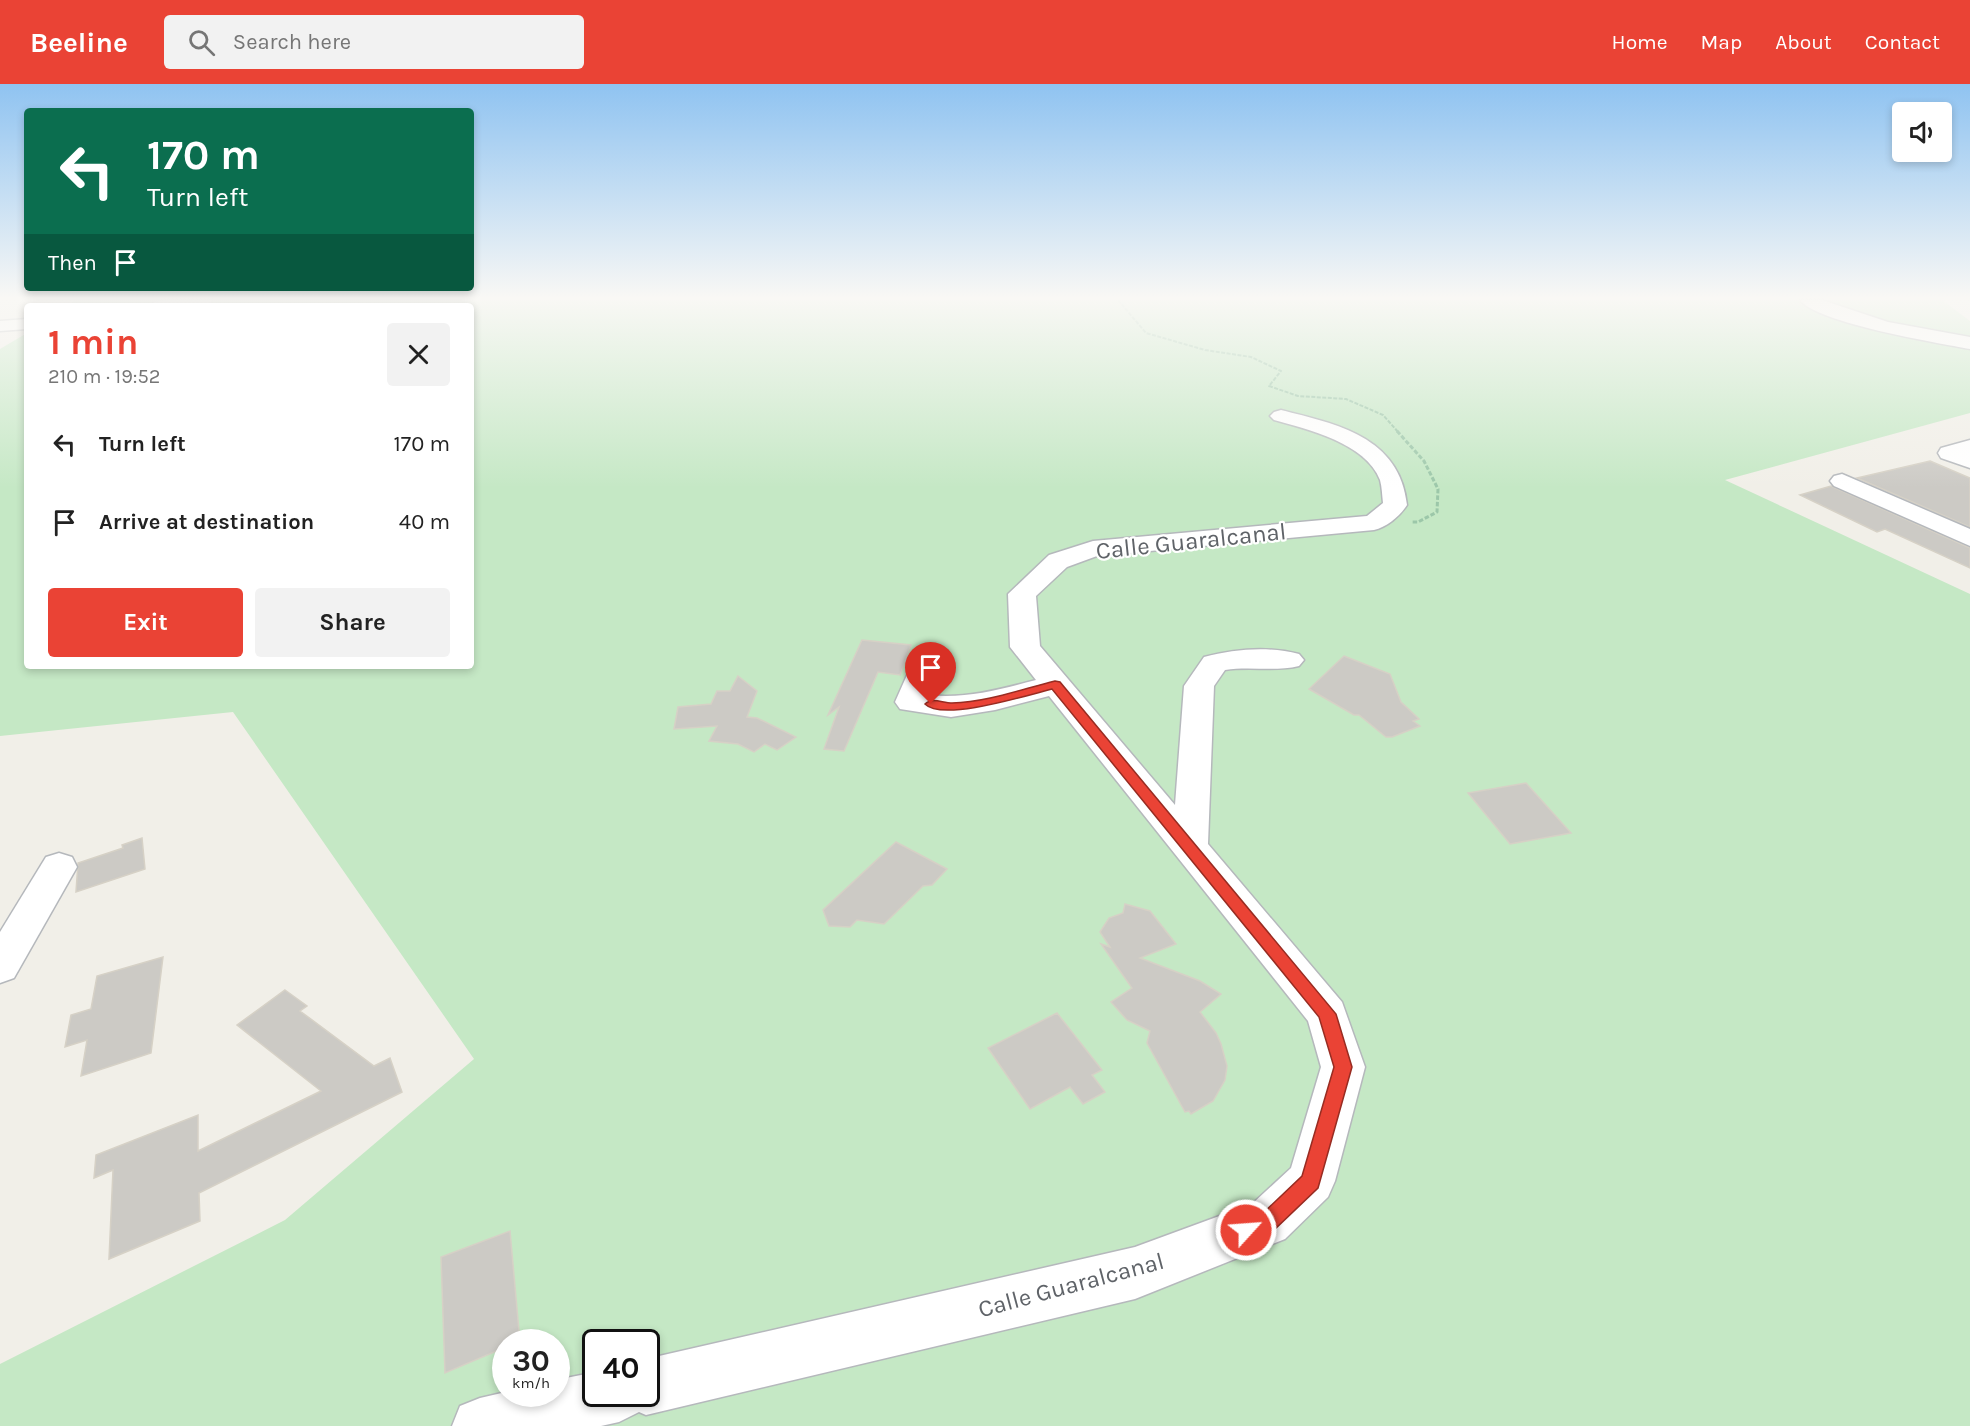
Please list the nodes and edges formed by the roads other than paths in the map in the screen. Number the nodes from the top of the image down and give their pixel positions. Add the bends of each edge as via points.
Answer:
1 (1281, 416) dead end
2 (1970, 447) edge
3 (1970, 461) edge
4 (1842, 481) dead end
5 (1970, 538) edge
6 (1289, 660) dead end
7 (926, 663) dead end
8 (1055, 685) junction
9 (1190, 848) junction
10 (59, 867) dead end
11 (0, 967) edge
12 (660, 1384) edge
13 (582, 1403) edge
14 (480, 1426) edge

1 - 8 street, Calle Guaralcanal via 1354,441 1376,458 1391,478 1395,505 1374,523 1094,549 1058,561 1022,594 1024,647
2 - 3 street via 1949,453
4 - 5 street
6 - 9 street via 1244,658 1215,663 1199,686
7 - 8 street via 911,702 951,707
8 - 9 street, Calle Guaralcanal
9 - 12 street, Calle Guaralcanal via 1327,1014 1343,1067 1311,1181 1268,1222 1135,1273
10 - 11 street
13 - 14 street

